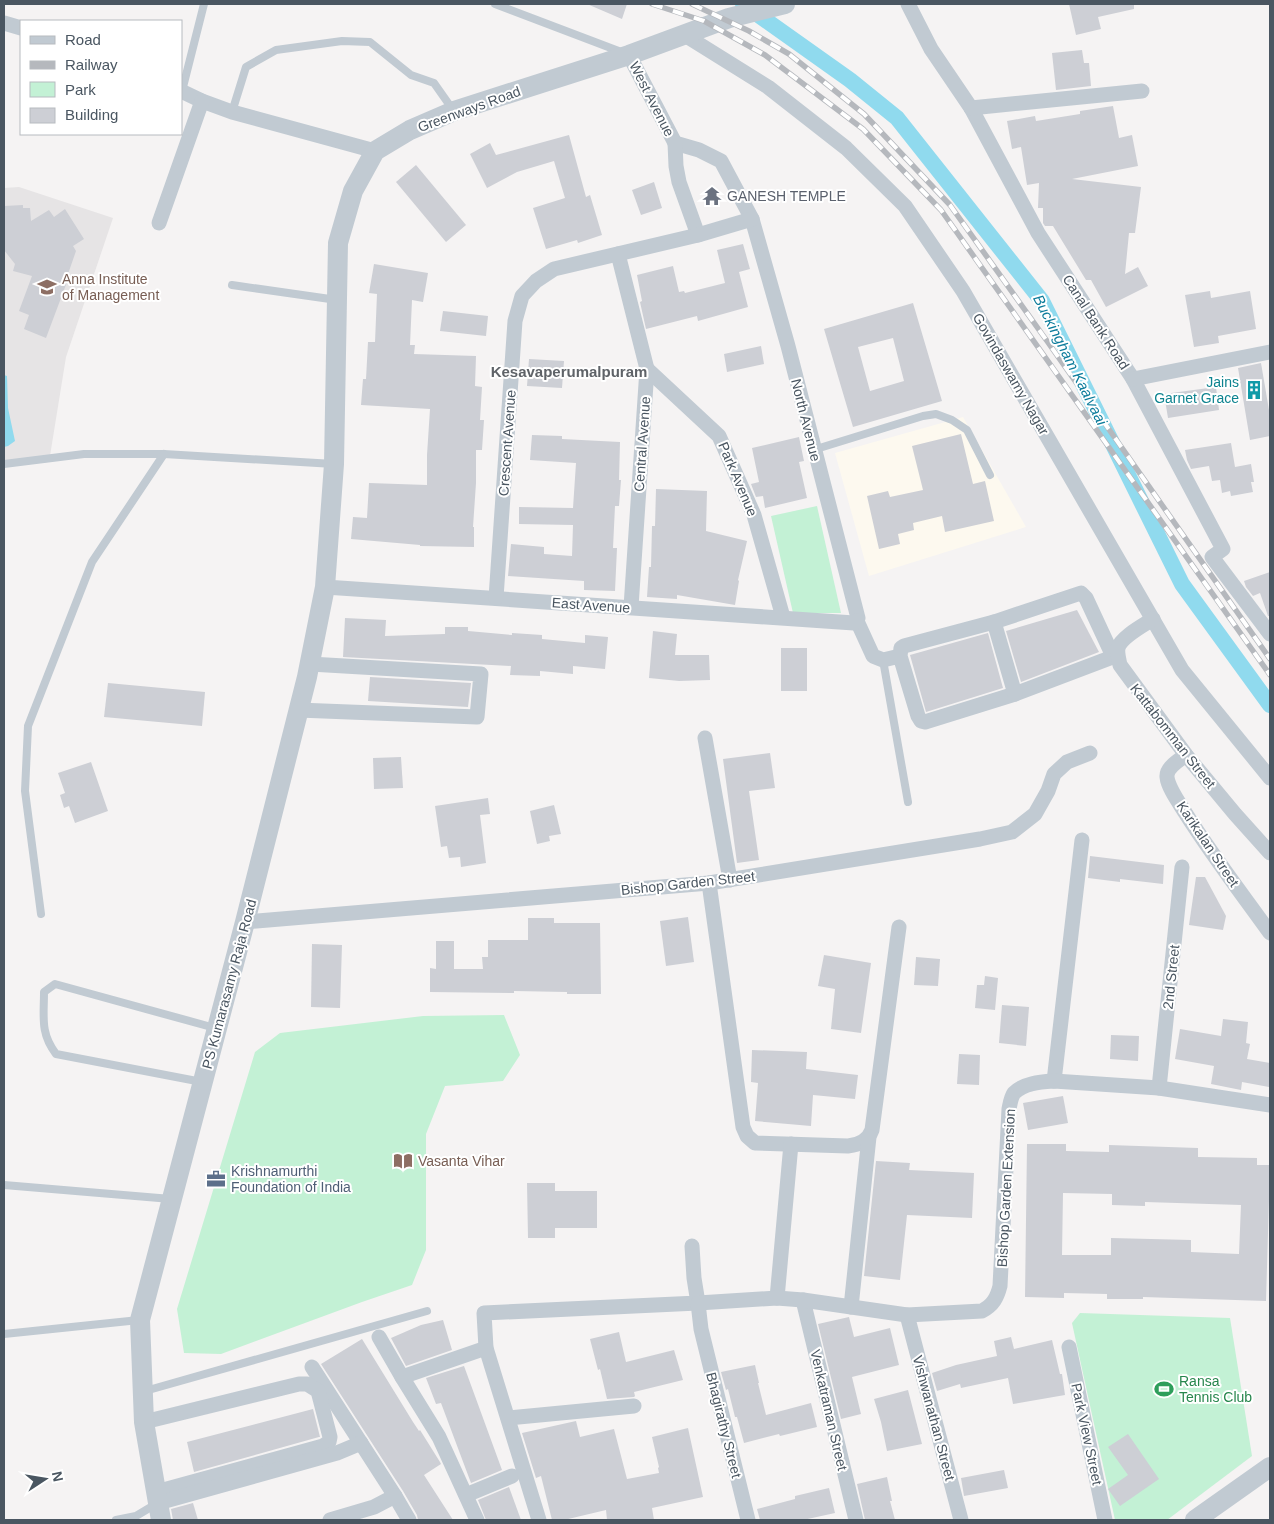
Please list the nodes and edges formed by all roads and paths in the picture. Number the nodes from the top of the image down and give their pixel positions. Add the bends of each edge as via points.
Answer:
1 (204, 4) edge
2 (495, 4) edge
3 (785, 4) edge
4 (908, 4) edge
5 (4, 23) edge
6 (20, 28) edge
7 (683, 34) junction
8 (629, 55) junction
9 (182, 91) edge
10 (1142, 91) dead end
11 (202, 101) junction
12 (971, 108) junction
13 (232, 112) junction
14 (454, 112) junction
15 (675, 144) junction
16 (376, 152) junction
17 (752, 219) junction
18 (159, 223) dead end
19 (698, 235) junction
20 (618, 254) junction
21 (232, 285) dead end
22 (337, 300) junction
23 (1270, 352) edge
24 (647, 369) junction
25 (1133, 379) junction
26 (814, 450) junction
27 (164, 454) junction
28 (4, 464) edge
29 (334, 464) junction
30 (990, 475) dead end
31 (325, 587) junction
32 (496, 598) junction
33 (631, 607) junction
34 (783, 617) junction
35 (1154, 619) junction
36 (857, 621) junction
37 (994, 622) junction
38 (1270, 634) edge
39 (900, 656) junction
40 (883, 660) junction
41 (310, 664) junction
42 (1015, 694) junction
43 (298, 710) junction
44 (705, 738) dead end
45 (1090, 753) dead end
46 (1186, 755) junction
47 (1270, 778) edge
48 (908, 802) dead end
49 (1082, 840) dead end
50 (1270, 853) edge
51 (1182, 867) dead end
52 (730, 880) junction
53 (709, 883) junction
54 (41, 914) dead end
55 (245, 922) junction
56 (899, 927) dead end
57 (1270, 933) edge
58 (218, 1029) junction
59 (1054, 1081) junction
60 (204, 1083) junction
61 (1159, 1088) junction
62 (1270, 1105) edge
63 (869, 1137) junction
64 (791, 1144) junction
65 (4, 1185) edge
66 (173, 1199) junction
67 (692, 1246) dead end
68 (777, 1298) junction
69 (803, 1300) junction
70 (698, 1304) junction
71 (851, 1307) junction
72 (427, 1312) dead end
73 (907, 1316) junction
74 (140, 1320) junction
75 (4, 1334) edge
76 (379, 1337) dead end
77 (486, 1348) junction
78 (1069, 1348) dead end
79 (312, 1367) dead end
80 (402, 1377) junction
81 (143, 1391) junction
82 (634, 1406) dead end
83 (508, 1418) junction
84 (144, 1422) junction
85 (361, 1443) junction
86 (1270, 1467) edge
87 (512, 1476) dead end
88 (466, 1495) junction
89 (395, 1496) junction
90 (158, 1505) edge
91 (116, 1520) edge
92 (330, 1520) edge
93 (409, 1520) edge
94 (477, 1520) edge
95 (539, 1520) edge
96 (748, 1520) edge
97 (856, 1520) edge
98 (961, 1520) edge
99 (1106, 1520) edge
100 (1195, 1520) edge

1 - 9 lane
2 - 8 lane
3 - 7 street, Greenways Road
4 - 12 street, Canal Bank Road via 931,49
5 - 6 street
7 - 8 street, Greenways Road
7 - 35 street, Govindaswamy Nagar via 768,86 846,148 905,206 963,291
8 - 14 street, Greenways Road
8 - 15 street, West Avenue
9 - 11 street
10 - 12 street
11 - 13 street
11 - 18 street
12 - 25 street, Canal Bank Road via 1038,233
13 - 14 lane via 246,67 276,50 342,41 370,42 412,74 434,83
13 - 16 street
14 - 16 street, Greenways Road via 410,130
15 - 17 street, West Avenue via 699,150 721,161
15 - 19 street, West Avenue via 679,182
16 - 22 street, Greenways Road via 353,191 338,243
17 - 19 street, Crescent Avenue
17 - 26 street, North Avenue
19 - 20 street, Crescent Avenue
20 - 24 street, Central Avenue
20 - 32 street, Crescent Avenue via 554,269 522,296 515,321
21 - 22 lane
22 - 29 street, Greenways Road
23 - 25 street
24 - 33 street, Central Avenue
24 - 34 street, Park Avenue via 719,436 754,515
25 - 38 street, Canal Bank Road via 1223,549 1212,557
26 - 30 lane via 936,414 967,430
26 - 36 street, North Avenue
27 - 28 lane via 84,454
27 - 29 lane
27 - 54 lane via 92,562 28,726 25,791
29 - 31 street, PS Kumarasamy Raja Road
31 - 32 street, East Avenue
31 - 41 street, PS Kumarasamy Raja Road
32 - 33 street, East Avenue
33 - 34 street, East Avenue
34 - 36 street, East Avenue
35 - 46 street, Kattabomman Street via 1121,643 1118,649 1120,665
35 - 47 street, Govindaswamy Nagar via 1182,670
36 - 40 street, North Avenue via 873,656
37 - 39 street via 904,646
37 - 42 street
37 - 42 street via 1081,593 1112,654 1110,658
39 - 40 street
39 - 42 street via 921,721 929,722
40 - 48 lane
41 - 43 street, PS Kumarasamy Raja Road
41 - 43 street via 481,674 476,717
43 - 55 street, PS Kumarasamy Raja Road
44 - 52 street
45 - 52 street, Bishop Garden Street via 1068,762 1054,774 1036,814 1012,832
46 - 50 street, Kattabomman Street
46 - 57 street, Karikalan Street via 1173,765 1167,778 1201,836
49 - 59 street
51 - 61 street, 2nd Street
52 - 53 street, Bishop Garden Street
53 - 55 street, Bishop Garden Street
53 - 64 street via 745,1132 755,1143
55 - 58 street, PS Kumarasamy Raja Road
56 - 63 street
58 - 60 street, PS Kumarasamy Raja Road
58 - 60 lane via 55,984 44,992 44,1033 56,1054
59 - 61 street, Bishop Garden Extension
59 - 73 street, Bishop Garden Extension via 1026,1085 1013,1095 1009,1109 1000,1286 995,1301 982,1311
60 - 66 street, PS Kumarasamy Raja Road
61 - 62 street, Bishop Garden Extension
63 - 64 street via 848,1146
63 - 71 street
64 - 68 street
65 - 66 lane
66 - 74 street, PS Kumarasamy Raja Road
67 - 70 street, Bhagirathy Street
68 - 69 street, Bishop Garden Extension
68 - 70 street, Bishop Garden Extension
69 - 71 street, Bishop Garden Extension
69 - 97 street, Venkatraman Street
70 - 77 street, Bishop Garden Extension via 484,1313
70 - 96 street, Bhagirathy Street via 701,1330
71 - 73 street, Bishop Garden Extension
72 - 81 lane
73 - 98 street, Vishwanathan Street
74 - 75 lane
74 - 81 street, PS Kumarasamy Raja Road
76 - 80 street
77 - 80 street
77 - 83 street
78 - 99 street, Park View Street
79 - 85 street
80 - 88 street via 439,1437
81 - 84 street, PS Kumarasamy Raja Road
82 - 83 street
83 - 95 street
84 - 90 street, PS Kumarasamy Raja Road
84 - 90 street via 306,1384 318,1391 330,1438 330,1442 323,1446
85 - 89 street
85 - 90 street via 337,1453
86 - 100 street
87 - 88 street
88 - 94 street
89 - 92 street via 374,1507
89 - 93 street
90 - 91 lane via 136,1516

